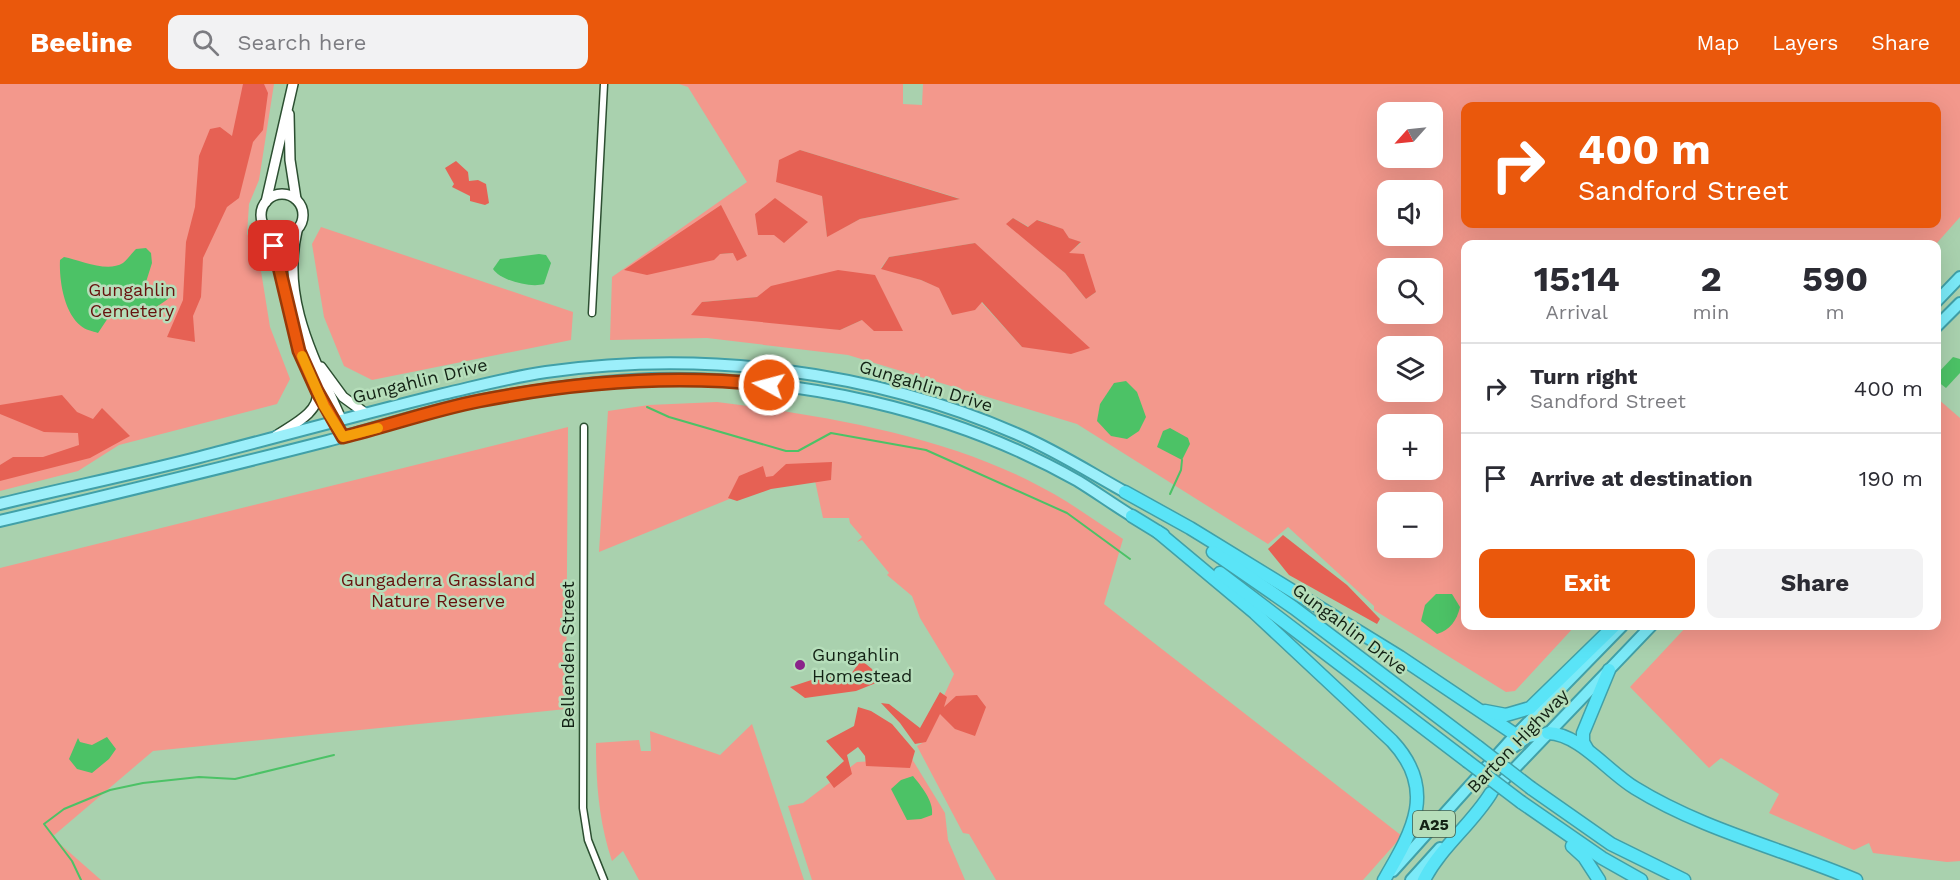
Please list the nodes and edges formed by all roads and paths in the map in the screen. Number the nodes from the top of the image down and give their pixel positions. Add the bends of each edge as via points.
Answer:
1 (293, 84) edge
2 (604, 84) edge
3 (289, 106) junction
4 (296, 199) junction
5 (266, 202) junction
6 (268, 231) junction
7 (297, 231) junction
8 (1960, 277) edge
9 (1941, 296) edge
10 (1959, 304) edge
11 (592, 313) dead end
12 (1941, 322) edge
13 (306, 339) junction
14 (317, 391) junction
15 (365, 413) junction
16 (336, 420) junction
17 (584, 427) dead end
18 (274, 437) junction
19 (343, 437) junction
20 (1125, 492) junction
21 (0, 504) edge
22 (1132, 516) joint
23 (0, 521) edge
24 (1158, 532) junction
25 (1610, 630) edge
26 (1618, 630) edge
27 (1647, 630) edge
28 (1609, 670) junction
29 (1474, 705) junction
30 (1548, 733) junction
31 (1518, 738) junction
32 (1593, 756) junction
33 (1520, 763) junction
34 (1491, 793) junction
35 (1521, 802) junction
36 (604, 880) edge
37 (1385, 880) edge
38 (1411, 880) edge
39 (1424, 880) edge
40 (1599, 880) edge
41 (1641, 880) edge
42 (1684, 880) edge
43 (1856, 880) edge

1 - 3 main road
2 - 11 street
3 - 4 main road via 290,160
3 - 5 main road
4 - 5 main road via 280,194
4 - 7 main road via 304,216
5 - 6 main road via 261,216
6 - 7 main road via 283,237
6 - 14 main road via 282,272 297,342
7 - 13 main road via 292,281
8 - 9 highway
10 - 12 highway
13 - 15 main road via 337,390
13 - 16 main road
14 - 16 main road
14 - 18 main road via 318,400 311,410
15 - 16 main road, Gungahlin Drive
15 - 20 main road, Gungahlin Drive via 499,380 599,366 695,364 795,371 875,387 998,427 1060,454
16 - 18 main road, Gungahlin Drive
16 - 19 main road
17 - 36 street, Bellenden Street via 583,808 588,840
18 - 21 main road, Gungahlin Drive
19 - 22 main road, Gungahlin Drive via 480,400 576,385 650,379 730,381 808,390 879,404 944,423 1041,463
19 - 23 main road, Gungahlin Drive
20 - 29 highway via 1190,528
20 - 42 highway, Gungahlin Drive, bridge via 1268,589 1531,788 1611,843
22 - 24 highway, Gungahlin Drive
24 - 35 highway, Gungahlin Drive, bridge via 1234,583
24 - 37 highway via 1255,613 1405,756 1415,779 1417,812 1411,834
25 - 29 highway via 1530,708 1502,715
26 - 31 highway, Barton Highway / A25
27 - 28 highway, Barton Highway / A25
28 - 30 highway, Barton Highway / A25
28 - 32 highway via 1583,736 1585,747
29 - 31 highway
30 - 31 highway
30 - 32 highway via 1570,738
30 - 33 highway, Barton Highway / A25
31 - 33 highway via 1523,754
31 - 37 highway, Barton Highway / A25
32 - 43 highway via 1629,784 1677,811
33 - 34 highway, Barton Highway / A25
34 - 38 highway, Barton Highway / A25
34 - 39 highway
35 - 40 highway via 1584,857
35 - 41 highway, Gungahlin Drive

